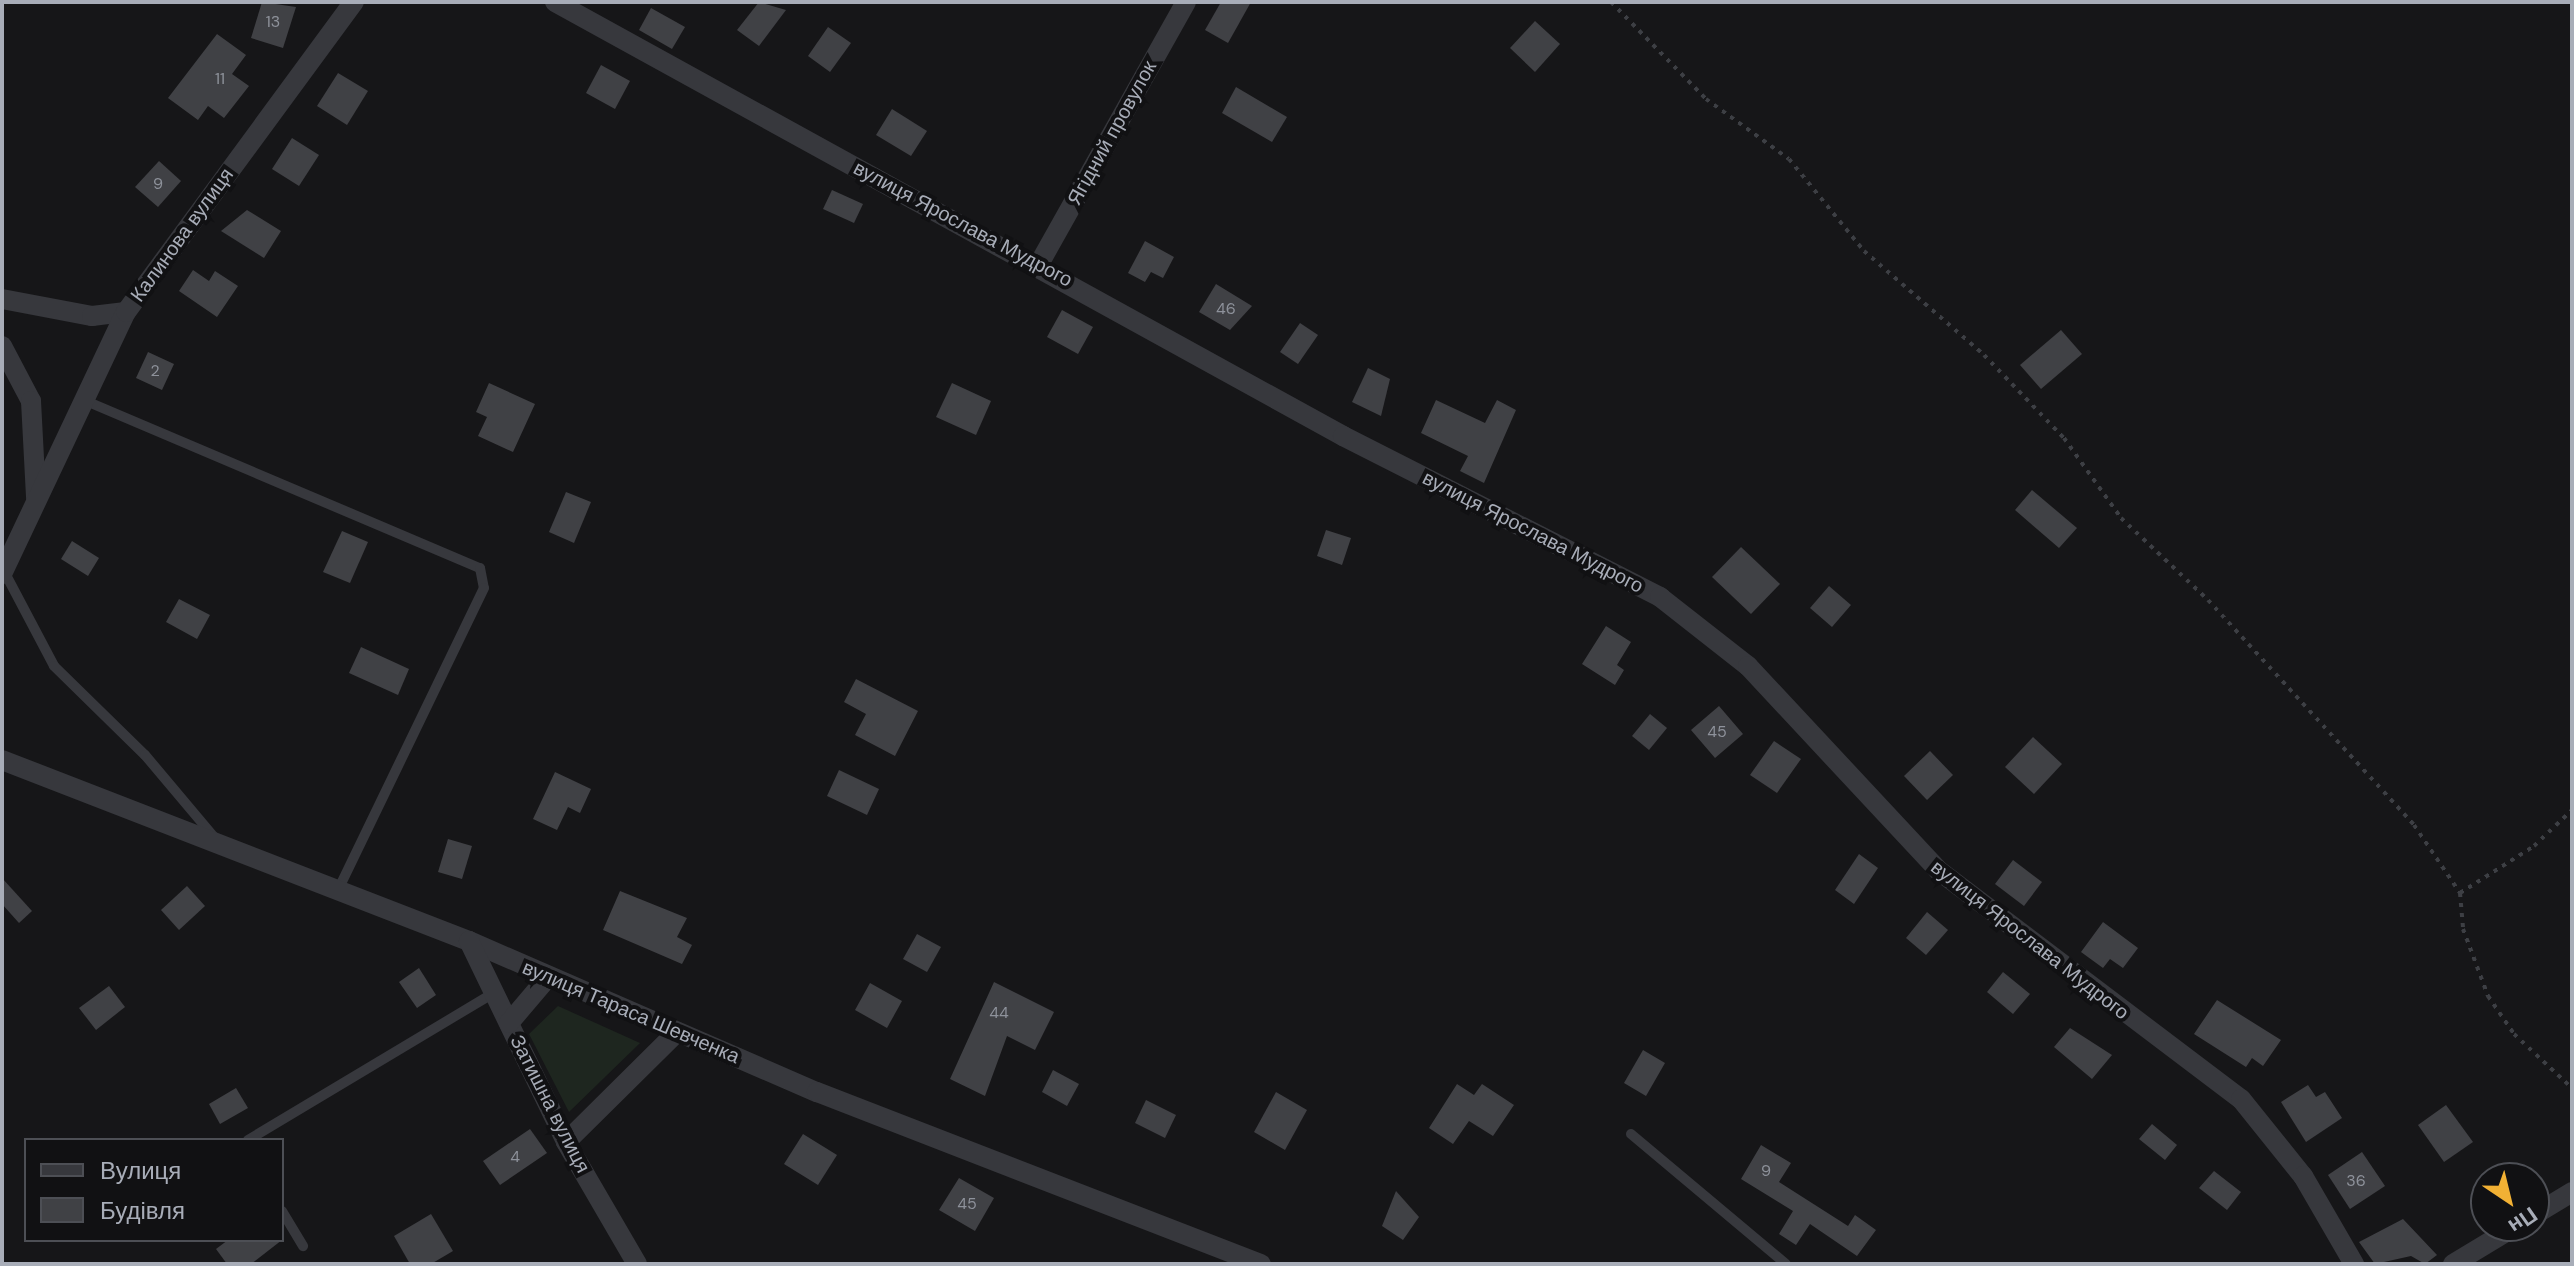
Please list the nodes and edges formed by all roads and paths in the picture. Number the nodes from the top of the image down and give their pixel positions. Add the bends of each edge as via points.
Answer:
1 (354, 2) edge
2 (555, 2) edge
3 (1186, 2) edge
4 (1611, 2) edge
5 (1039, 264) junction
6 (2, 299) edge
7 (126, 312) junction
8 (2, 346) edge
9 (86, 401) junction
10 (35, 512) junction
11 (3, 573) edge
12 (2, 760) edge
13 (2572, 810) edge
14 (221, 845) junction
15 (338, 890) junction
16 (2460, 893) junction
17 (469, 941) junction
18 (548, 977) junction
19 (494, 993) junction
20 (509, 1023) junction
21 (676, 1033) junction
22 (2572, 1088) edge
23 (1631, 1134) dead end
24 (251, 1138) edge
25 (566, 1142) junction
26 (2572, 1192) edge
27 (2550, 1205) edge
28 (284, 1214) edge
29 (2489, 1242) edge
30 (303, 1246) dead end
31 (637, 1264) edge
32 (1261, 1264) edge
33 (1786, 1264) edge
34 (2354, 1264) edge
35 (2453, 1264) edge

1 - 7 street, Калинова вулиця
2 - 5 street, вулиця Ярослава Мудрого
3 - 5 street, Ягідний провулок
4 - 16 path via 1706,99 1789,159 1864,251 1984,355 2064,438 2121,518 2208,600 2414,825
5 - 34 street, вулиця Ярослава Мудрого via 1343,436 1622,576 1701,627 1748,666 1938,870 2241,1099 2303,1176
6 - 7 street via 79,315
7 - 9 street, Калинова вулиця
8 - 10 street via 31,401
9 - 10 street, Калинова вулиця
9 - 15 lane via 480,568 484,588
10 - 11 street, Калинова вулиця
11 - 14 lane via 54,666 145,755
12 - 14 street, вулиця Тараса Шевченка
13 - 16 path via 2534,846
14 - 15 street, вулиця Тараса Шевченка
15 - 17 street, вулиця Тараса Шевченка
16 - 22 path via 2466,939 2488,996 2514,1034
17 - 18 street, вулиця Тараса Шевченка
17 - 19 street, Затишна вулиця
18 - 20 street
18 - 21 street, вулиця Тараса Шевченка
19 - 20 street, Затишна вулиця
19 - 24 lane
20 - 25 street, Затишна вулиця
21 - 25 street
21 - 32 street, вулиця Тараса Шевченка
23 - 33 lane
25 - 31 street, Затишна вулиця
26 - 27 street
28 - 30 lane
29 - 35 street

